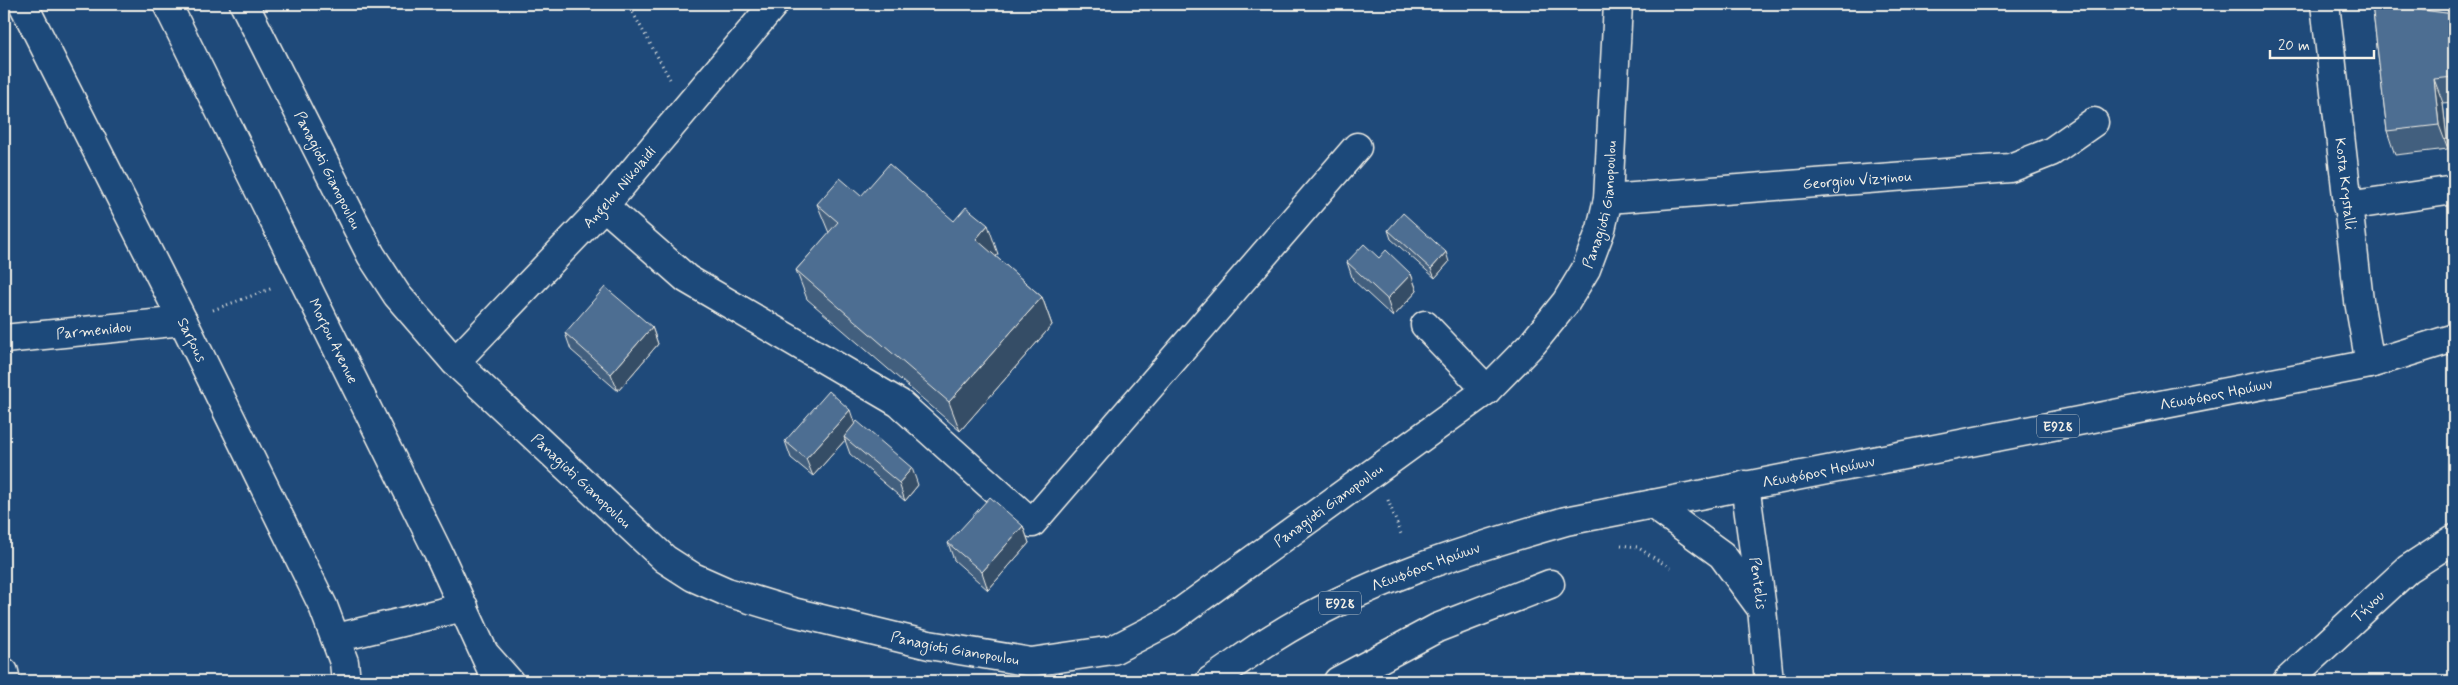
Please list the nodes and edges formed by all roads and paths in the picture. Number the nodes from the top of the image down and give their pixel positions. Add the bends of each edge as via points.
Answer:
1 (23, 4) edge
2 (167, 4) edge
3 (244, 4) edge
4 (628, 4) edge
5 (774, 4) edge
6 (1618, 4) edge
7 (2325, 4) edge
8 (686, 108) junction
9 (2094, 122) dead end
10 (1357, 147) dead end
11 (2454, 190) edge
12 (1608, 199) junction
13 (604, 206) junction
14 (2347, 206) junction
15 (183, 321) junction
16 (1424, 325) dead end
17 (2454, 338) edge
18 (4, 339) edge
19 (455, 362) junction
20 (2370, 364) junction
21 (1487, 390) junction
22 (1745, 485) junction
23 (1652, 504) junction
24 (2454, 539) edge
25 (1550, 584) dead end
26 (464, 607) junction
27 (1762, 609) junction
28 (336, 638) junction
29 (485, 654) junction
30 (4, 672) edge
31 (6, 681) edge
32 (346, 681) edge
33 (496, 681) edge
34 (509, 681) edge
35 (1210, 681) edge
36 (1338, 681) edge
37 (1769, 681) edge
38 (2287, 681) edge

1 - 15 street, Sarfous
2 - 26 street, Morfou Avenue
3 - 19 street, Panagioti Gianopoulou via 371,255 397,296
4 - 8 path
5 - 8 street, Angelou Nikolaidi
6 - 12 street, Panagioti Gianopoulou
7 - 14 street, Kosta Krystalli
8 - 13 street, Angelou Nikolaidi
9 - 12 street, Georgiou Vizyinou via 2052,152 2010,168
10 - 13 street via 1032,523 898,403 687,279
11 - 14 street
12 - 21 street, Panagioti Gianopoulou via 1586,269 1566,302 1533,343
13 - 19 street, Angelou Nikolaidi
14 - 20 street, Kosta Krystalli
15 - 18 street, Parmenidou
15 - 28 street, Sarfous via 324,606
16 - 21 street
17 - 20 street, Λεωφόρος Ηρώων / E928
19 - 21 street, Panagioti Gianopoulou via 665,559 693,577 727,592 793,612 929,645 1031,662 1113,650 1167,622
20 - 22 street, Λεωφόρος Ηρώων / E928
22 - 23 street, Λεωφόρος Ηρώων / E928
22 - 27 street, Pentelis
23 - 27 street via 1722,555
23 - 35 street, Λεωφόρος Ηρώων / E928 via 1566,521 1480,545 1410,572 1336,604 1274,637
24 - 38 street, Τήνου via 2408,569
25 - 36 street via 1437,628
26 - 28 street
26 - 29 street, Morfou Avenue
27 - 37 street, Pentelis
28 - 32 street, Sarfous
29 - 33 street, Morfou Avenue
29 - 34 street
30 - 31 street

